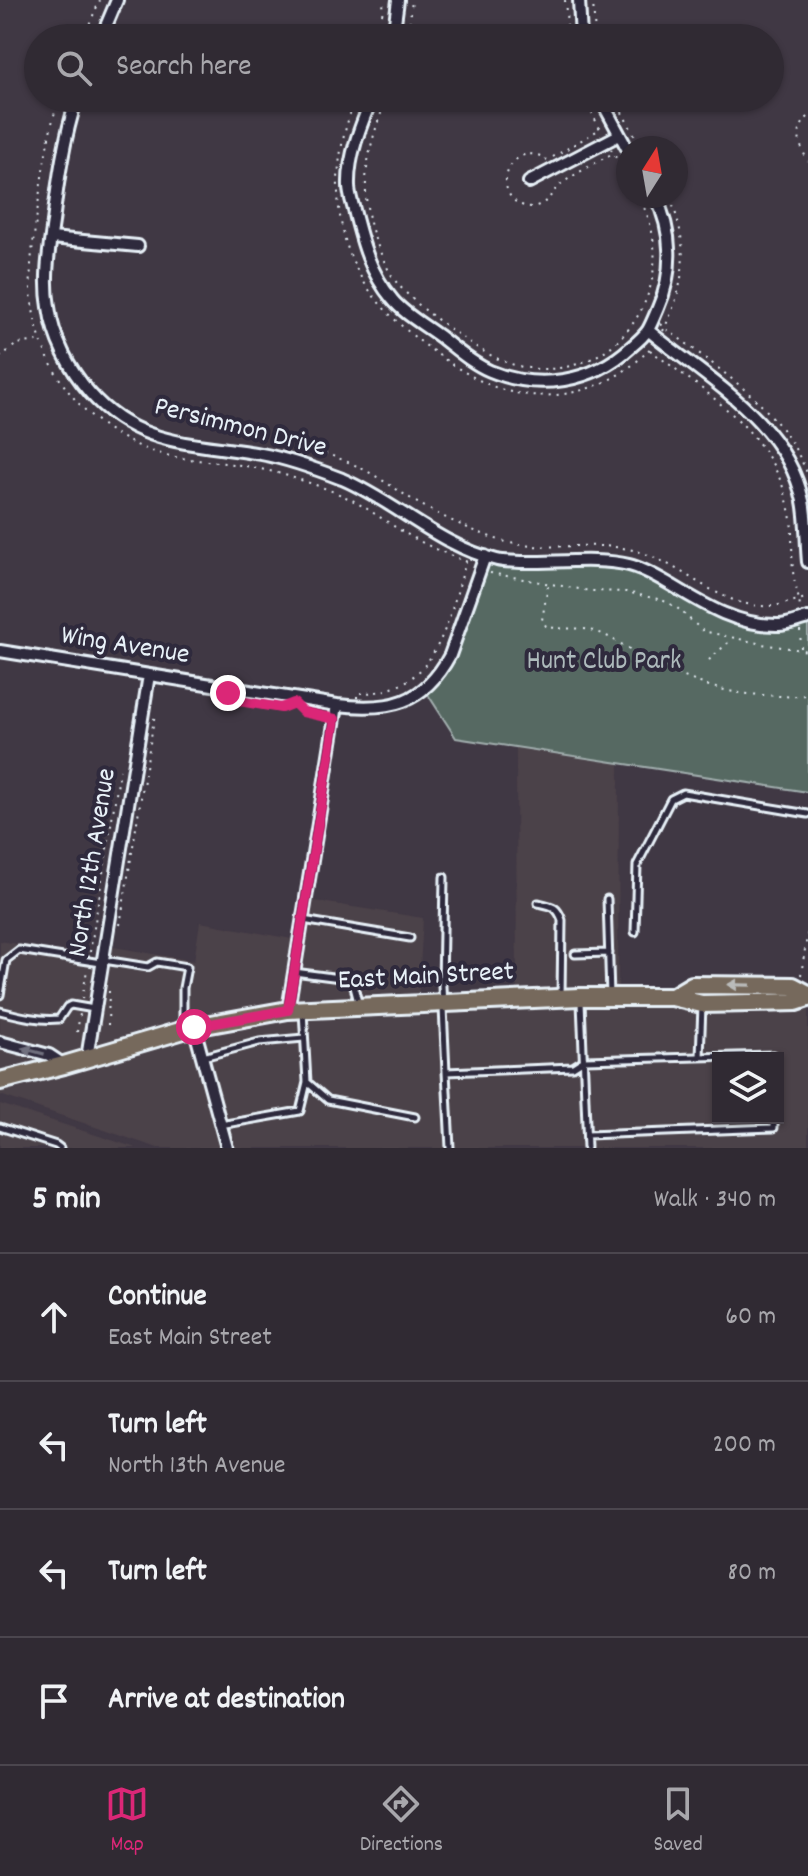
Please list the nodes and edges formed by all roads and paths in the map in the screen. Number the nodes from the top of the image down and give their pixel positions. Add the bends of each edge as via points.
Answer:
1 (100, 0) edge
2 (117, 0) edge
3 (384, 0) edge
4 (398, 0) edge
5 (412, 0) edge
6 (565, 0) edge
7 (579, 0) edge
8 (593, 0) edge
9 (89, 24) edge
10 (107, 24) edge
11 (381, 24) edge
12 (395, 24) edge
13 (409, 24) edge
14 (567, 24) edge
15 (580, 24) edge
16 (594, 24) edge
17 (55, 112) edge
18 (73, 112) edge
19 (352, 112) edge
20 (367, 112) edge
21 (382, 112) edge
22 (607, 112) edge
23 (622, 112) edge
24 (808, 117) edge
25 (619, 135) joint
26 (635, 136) edge
27 (808, 161) edge
28 (529, 182) dead end
29 (644, 208) edge
30 (660, 208) edge
31 (674, 208) edge
32 (51, 238) junction
33 (138, 246) dead end
34 (648, 330) junction
35 (658, 339) junction
36 (39, 340) junction
37 (649, 349) junction
38 (0, 357) edge
39 (255, 435) dead end
40 (808, 555) edge
41 (485, 556) junction
42 (466, 562) junction
43 (480, 570) junction
44 (548, 584) junction
45 (807, 598) edge
46 (799, 599) junction
47 (804, 619) edge
48 (734, 638) junction
49 (801, 649) junction
50 (0, 651) edge
51 (808, 651) edge
52 (709, 660) dead end
53 (149, 675) junction
54 (808, 694) edge
55 (234, 698) dead end
56 (337, 705) junction
57 (356, 707) junction
58 (155, 713) dead end
59 (335, 719) junction
60 (120, 770) dead end
61 (808, 814) edge
62 (444, 877) dead end
63 (607, 899) dead end
64 (538, 903) dead end
65 (303, 920) junction
66 (808, 930) edge
67 (635, 932) dead end
68 (118, 933) dead end
69 (410, 938) dead end
70 (609, 953) junction
71 (575, 954) dead end
72 (89, 961) junction
73 (102, 961) junction
74 (294, 972) junction
75 (801, 976) dead end
76 (109, 988) dead end
77 (0, 995) edge
78 (808, 996) edge
79 (580, 997) junction
80 (610, 997) junction
81 (672, 997) junction
82 (561, 998) junction
83 (444, 1003) junction
84 (702, 1004) junction
85 (81, 1006) junction
86 (359, 1007) junction
87 (95, 1009) junction
88 (295, 1010) junction
89 (0, 1011) edge
90 (108, 1025) dead end
91 (188, 1028) junction
92 (77, 1032) dead end
93 (304, 1038) junction
94 (0, 1042) edge
95 (201, 1057) junction
96 (700, 1057) junction
97 (712, 1057) edge
98 (87, 1058) junction
99 (584, 1060) junction
100 (64, 1065) junction
101 (446, 1072) junction
102 (0, 1081) edge
103 (307, 1082) junction
104 (415, 1117) dead end
105 (774, 1124) edge
106 (220, 1125) junction
107 (0, 1127) edge
108 (587, 1135) junction
109 (60, 1148) edge
110 (227, 1148) edge
111 (450, 1148) edge
112 (587, 1148) edge

1 - 9 path
2 - 10 street
3 - 11 path
4 - 12 street
5 - 13 path
6 - 14 path
7 - 15 street
8 - 16 path
17 - 36 path via 32,255 31,298
18 - 32 street, Persimmon Drive
19 - 37 path via 341,145 339,211 359,272 395,321 476,379 530,396 595,386
20 - 34 street via 349,187 366,257 392,300 409,315 486,370 535,383 597,371 616,361
21 - 29 path via 366,171 367,209 377,246 417,304 503,362 537,369 571,365 605,350 631,326 647,301 656,266 652,226
22 - 25 street
23 - 26 path
24 - 27 path via 799,129 799,143
25 - 28 street
30 - 34 street via 669,270
31 - 35 path via 683,242 679,291
32 - 33 street
32 - 41 street, Persimmon Drive via 48,306 56,337 90,393 113,414 141,432 178,443 262,454 344,480
34 - 35 street
35 - 37 path
35 - 40 street via 738,401 771,436 802,499
36 - 38 path via 17,344
36 - 42 path via 69,392 125,439 166,455 258,469 328,489
37 - 46 path via 750,430 770,457 789,506
39 - 46 path via 340,459 443,517 502,541 626,549 654,557 737,601 771,606
41 - 43 street, Wing Avenue
41 - 47 street, Persimmon Drive via 499,561 630,565 745,622 781,625
42 - 43 path
42 - 57 path via 440,644 427,665 397,687 357,693
43 - 44 path
43 - 57 street, Wing Avenue via 450,655 432,684 401,703
44 - 48 path via 662,600 703,631
44 - 54 path via 542,620 546,626 594,631 709,687 748,695
45 - 46 path
46 - 47 path
47 - 49 path
48 - 49 path
48 - 52 path
49 - 51 path
50 - 53 street, Wing Avenue
53 - 56 street, Wing Avenue
53 - 73 street, North 12th Avenue
55 - 59 path via 281,708 294,703 303,712
56 - 57 street, Wing Avenue
56 - 59 street
58 - 68 path
59 - 65 street
60 - 72 path
61 - 67 lane via 683,793 671,799 637,865
62 - 83 lane
63 - 70 lane
64 - 82 lane via 553,906 562,920
65 - 69 lane
65 - 74 street
66 - 75 path
70 - 71 lane
70 - 80 lane
72 - 73 lane
72 - 77 lane via 19,950 6,960
72 - 85 path
73 - 87 street, North 12th Avenue
73 - 91 lane via 187,967 183,988
74 - 86 lane via 348,979
74 - 88 street
76 - 90 path
78 -> 81 main road, East Main Street via 793,986 692,985
78 - 84 main road, East Main Street via 796,1002
79 - 80 main road, East Main Street
79 - 82 main road, East Main Street
79 - 99 lane
80 - 81 main road, East Main Street
81 - 84 main road, East Main Street
82 - 83 main road, East Main Street
83 - 86 main road, East Main Street
83 - 101 lane
84 - 96 lane
85 - 87 lane
85 - 89 lane via 71,1005 59,1019 49,1020
85 - 92 path
86 - 88 main road, East Main Street
87 - 98 street, North 12th Avenue
88 - 91 main road, East Main Street
88 - 93 lane
91 - 95 street
91 - 98 main road, East Main Street
93 - 95 lane via 259,1042
93 - 103 lane
100 -> 94 street via 49,1055
95 - 106 street
96 - 97 lane
96 - 99 lane
98 - 100 main road, East Main Street
99 - 101 lane via 573,1067
99 - 108 lane
100 - 102 main road, East Main Street
101 - 111 lane
103 - 104 lane via 328,1100
103 - 106 lane via 300,1111
105 - 108 lane
106 - 110 street
107 - 109 lane
108 - 112 lane

